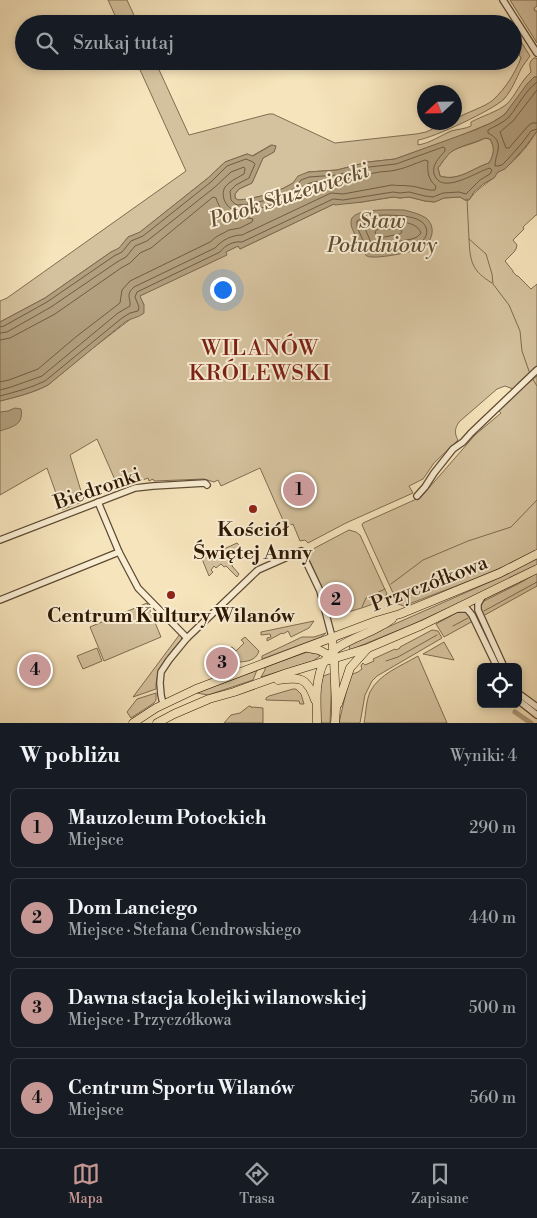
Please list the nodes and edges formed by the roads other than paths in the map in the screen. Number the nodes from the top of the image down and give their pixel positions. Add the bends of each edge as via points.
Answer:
1 (503, 0) edge
2 (513, 15) edge
3 (522, 30) edge
4 (537, 53) edge
5 (536, 371) edge
6 (207, 485) dead end
7 (417, 496) dead end
8 (98, 502) junction
9 (0, 540) edge
10 (119, 552) junction
11 (537, 554) edge
12 (537, 569) edge
13 (485, 594) junction
14 (0, 600) edge
15 (449, 611) junction
16 (400, 614) junction
17 (332, 637) junction
18 (187, 638) junction
19 (303, 648) junction
20 (368, 648) junction
21 (331, 657) junction
22 (495, 663) edge
23 (502, 663) edge
24 (264, 682) junction
25 (522, 696) edge
26 (522, 703) edge
27 (163, 704) junction
28 (317, 707) junction
29 (537, 707) edge
30 (336, 708) junction
31 (537, 715) edge
32 (133, 723) edge
33 (157, 723) edge
34 (317, 723) edge
35 (334, 723) edge

1 - 2 street
3 - 4 street
5 - 7 street via 454,449
6 - 8 street, Biedronki via 144,486
8 - 9 street, Biedronki
8 - 10 street
10 - 14 street
10 - 18 street via 138,588
11 - 16 main road, Przyczółkowa via 500,573
12 - 13 main road, Przyczółkowa
13 - 15 main road, Przyczółkowa
13 - 23 street via 478,610
15 - 20 main road, Przyczółkowa
15 - 22 street via 470,611
16 - 17 main road, Przyczółkowa
16 - 21 main road via 348,642
17 - 18 street via 320,591 301,551 258,570
17 - 19 main road, Przyczółkowa
17 - 21 main road
18 - 27 street via 162,672
19 - 21 main road via 319,650
19 - 27 main road, Przyczółkowa
20 - 21 main road, Przyczółkowa
20 - 30 main road via 350,668
21 - 24 main road, Przyczółkowa
21 - 28 main road via 318,683
21 - 30 main road
24 - 28 main road via 302,679 308,684
24 - 33 main road, Przyczółkowa via 209,699
25 - 29 street
26 - 31 street
27 - 32 main road, Przyczółkowa
28 - 34 main road
30 - 35 main road

